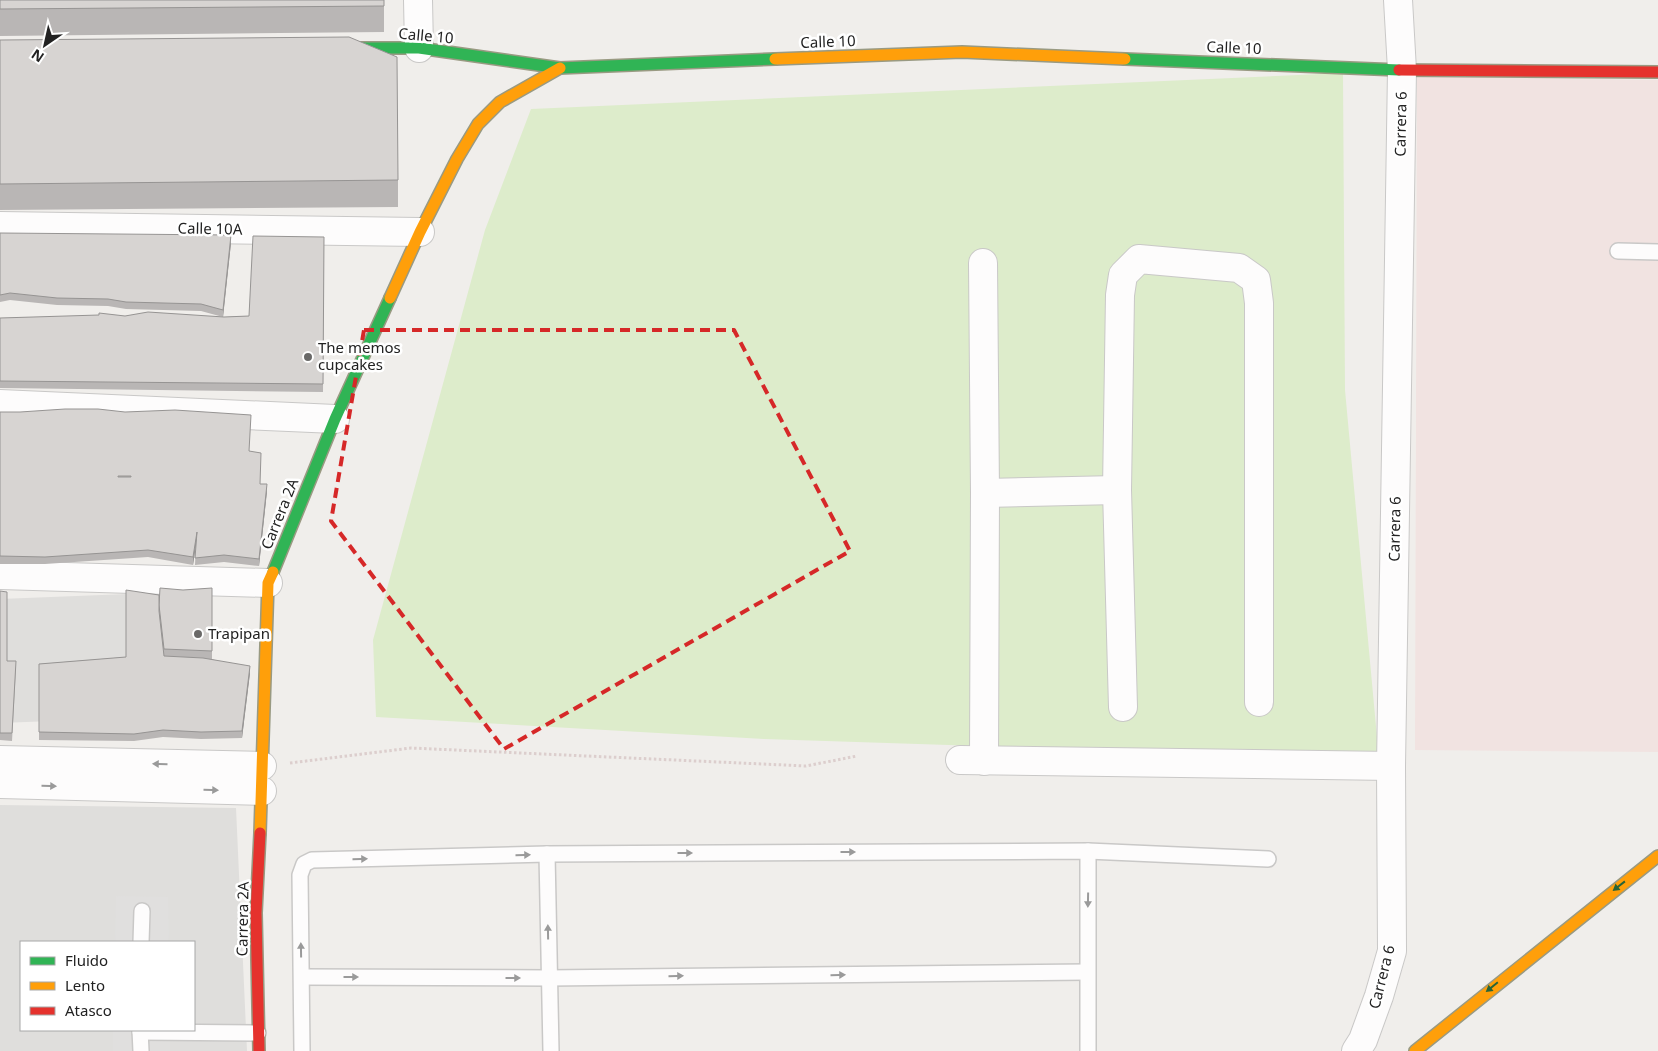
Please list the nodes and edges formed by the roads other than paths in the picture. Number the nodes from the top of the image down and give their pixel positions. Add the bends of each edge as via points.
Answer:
1 (418, 0) edge
2 (1398, 0) edge
3 (328, 48) edge
4 (419, 48) junction
5 (560, 68) junction
6 (1402, 70) junction
7 (1658, 72) edge
8 (0, 226) edge
9 (420, 232) junction
10 (1618, 251) dead end
11 (1658, 252) edge
12 (983, 263) dead end
13 (0, 404) edge
14 (335, 419) junction
15 (1117, 490) junction
16 (985, 492) junction
17 (0, 575) edge
18 (268, 583) junction
19 (1258, 702) dead end
20 (1122, 707) dead end
21 (0, 760) edge
22 (1391, 766) junction
23 (262, 779) junction
24 (0, 784) edge
25 (1088, 851) junction
26 (547, 854) junction
27 (1658, 856) edge
28 (1268, 859) dead end
29 (142, 911) dead end
30 (141, 941) edge
31 (1087, 972) junction
32 (302, 977) junction
33 (549, 978) junction
34 (140, 1031) edge
35 (258, 1032) junction
36 (141, 1051) edge
37 (259, 1051) edge
38 (302, 1051) edge
39 (551, 1051) edge
40 (1088, 1051) edge
41 (1356, 1051) edge
42 (1415, 1051) edge

1 - 4 street
2 - 6 street, Carrera 6
3 - 4 main road, Calle 10
4 - 5 main road, Calle 10
5 - 6 main road, Calle 10 via 962,52
5 - 9 main road, Carrera 2A via 500,102 478,124
6 - 7 main road, Calle 10
6 - 22 street, Carrera 6
8 - 9 street, Calle 10A
9 - 14 main road, Carrera 2A
10 - 11 lane
12 - 16 street
13 - 14 street
14 - 18 main road, Carrera 2A
15 - 16 street
15 - 19 street via 1123,274 1139,259 1239,268 1256,280 1259,303
15 - 20 street
16 - 22 street via 972,761
17 - 18 street
18 - 23 main road, Carrera 2A
23 -> 21 street
22 - 41 street, Carrera 6 via 1392,951 1379,996
24 -> 23 street
23 - 35 main road, Carrera 2A via 256,913
26 -> 25 lane
25 - 28 lane
25 -> 31 lane
32 -> 26 lane via 300,875 304,864 312,860
33 -> 26 lane
27 -> 42 main road
29 - 30 lane
33 -> 31 lane
31 - 40 lane
32 -> 33 lane
32 - 38 lane
33 - 39 lane
34 - 35 lane
34 - 36 lane
35 - 37 main road, Carrera 2A

